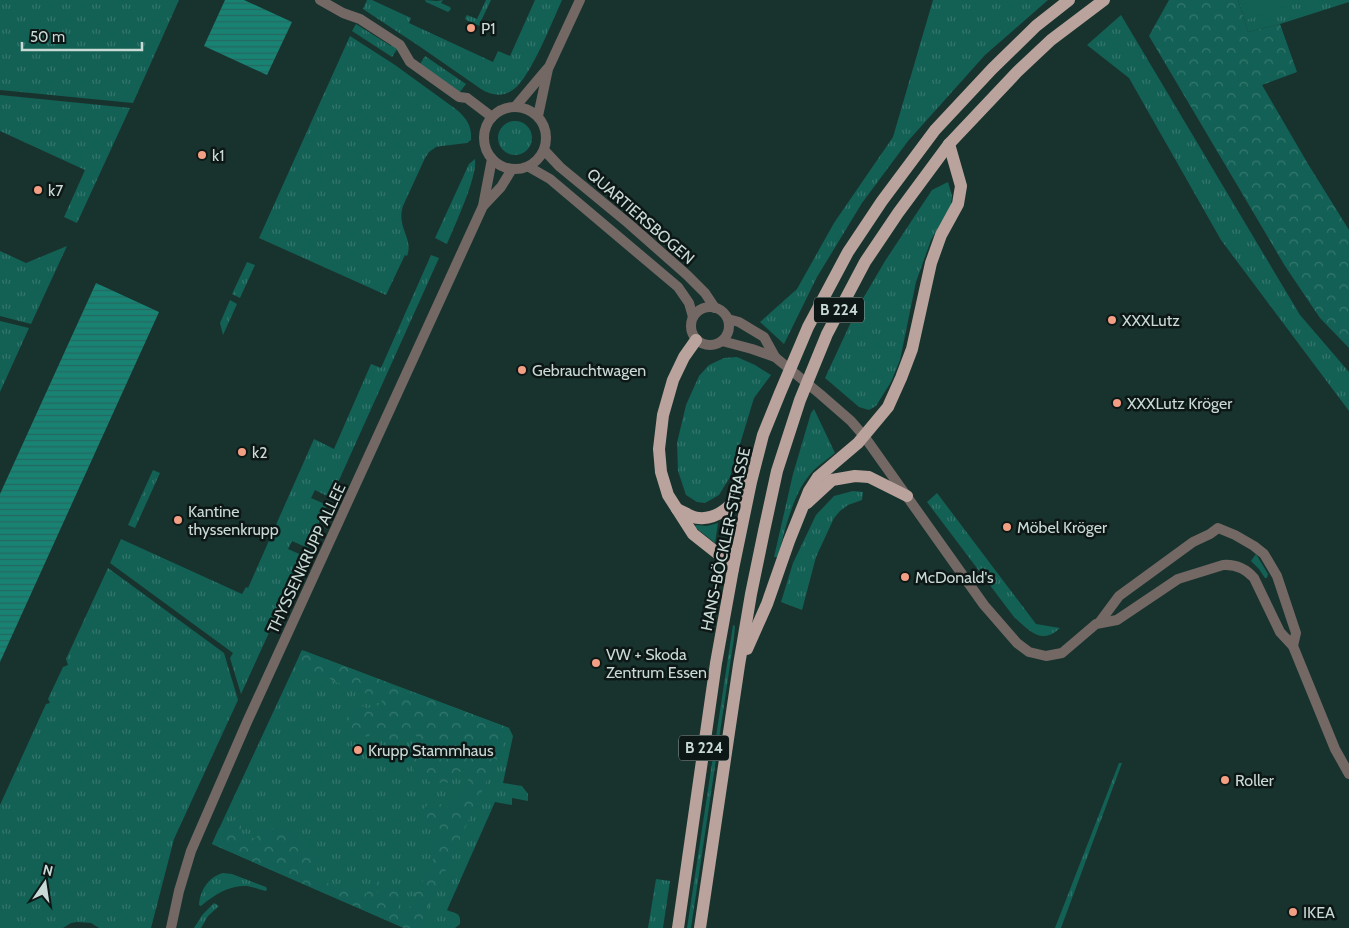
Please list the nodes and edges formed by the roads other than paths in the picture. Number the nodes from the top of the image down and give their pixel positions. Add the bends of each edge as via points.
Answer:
1 (320, 0) edge
2 (580, 0) edge
3 (1069, 0) edge
4 (1104, 0) edge
5 (548, 69) junction
6 (515, 107) junction
7 (538, 116) junction
8 (492, 117) junction
9 (949, 144) junction
10 (544, 150) junction
11 (492, 159) junction
12 (528, 166) junction
13 (512, 169) junction
14 (483, 206) junction
15 (715, 308) junction
16 (693, 317) junction
17 (728, 319) junction
18 (696, 340) junction
19 (722, 341) junction
20 (775, 356) junction
21 (864, 436) junction
22 (751, 482) junction
23 (907, 496) junction
24 (801, 508) junction
25 (677, 509) junction
26 (733, 569) junction
27 (1099, 623) junction
28 (1292, 646) junction
29 (739, 665) junction
30 (1349, 774) edge
31 (172, 928) edge
32 (678, 928) edge
33 (700, 928) edge

1 - 8 street via 343,14 360,19 400,45 410,62
2 - 5 street
3 - 22 main road, HANS-BÖCKLER-STRASSE / B 224 via 1036,26 935,130 848,252 808,327 763,435
4 - 9 main road, B 224 via 1051,40
5 - 6 street
5 - 7 street
6 - 7 street via 530,110
6 - 8 street via 506,108
7 - 10 street via 546,130
8 - 11 street via 484,139
9 - 21 main road via 961,186 958,204 941,235 931,263 912,349 901,378 888,407
9 - 29 main road, B 224 via 865,262 827,334 803,391 777,470
10 - 12 street
10 - 15 street, QUARTIERSBOGEN via 687,275
11 - 13 street
11 - 14 street, THYSSENKRUPP ALLEE
12 - 13 street
12 - 16 street, QUARTIERSBOGEN via 550,179 678,286 689,302
13 - 14 street, THYSSENKRUPP ALLEE
14 - 31 street, THYSSENKRUPP ALLEE via 190,851
15 - 16 street via 702,309
15 - 17 street
16 - 18 street via 691,329
17 - 19 street via 728,331
17 - 20 street via 764,337
18 - 19 street via 711,345
18 - 25 main road via 673,380 660,440 661,472 668,495
19 - 20 street
20 - 21 street
21 - 23 street
21 - 24 main road via 818,477
22 - 25 main road via 728,508 713,516 698,518
22 - 26 main road, HANS-BÖCKLER-STRASSE / B 224
23 - 24 main road via 869,477 855,476 832,480
23 - 27 street via 984,605 1029,652 1046,656 1062,652
24 - 29 main road via 767,604
25 - 26 main road via 693,534
26 - 32 main road, HANS-BÖCKLER-STRASSE / B 224 via 716,663
27 - 28 street via 1117,620 1178,579 1230,564 1249,572 1254,578 1280,632
27 - 28 street via 1118,596 1218,528 1264,554 1277,576 1296,632
28 - 30 street via 1335,750
29 - 33 main road, B 224

